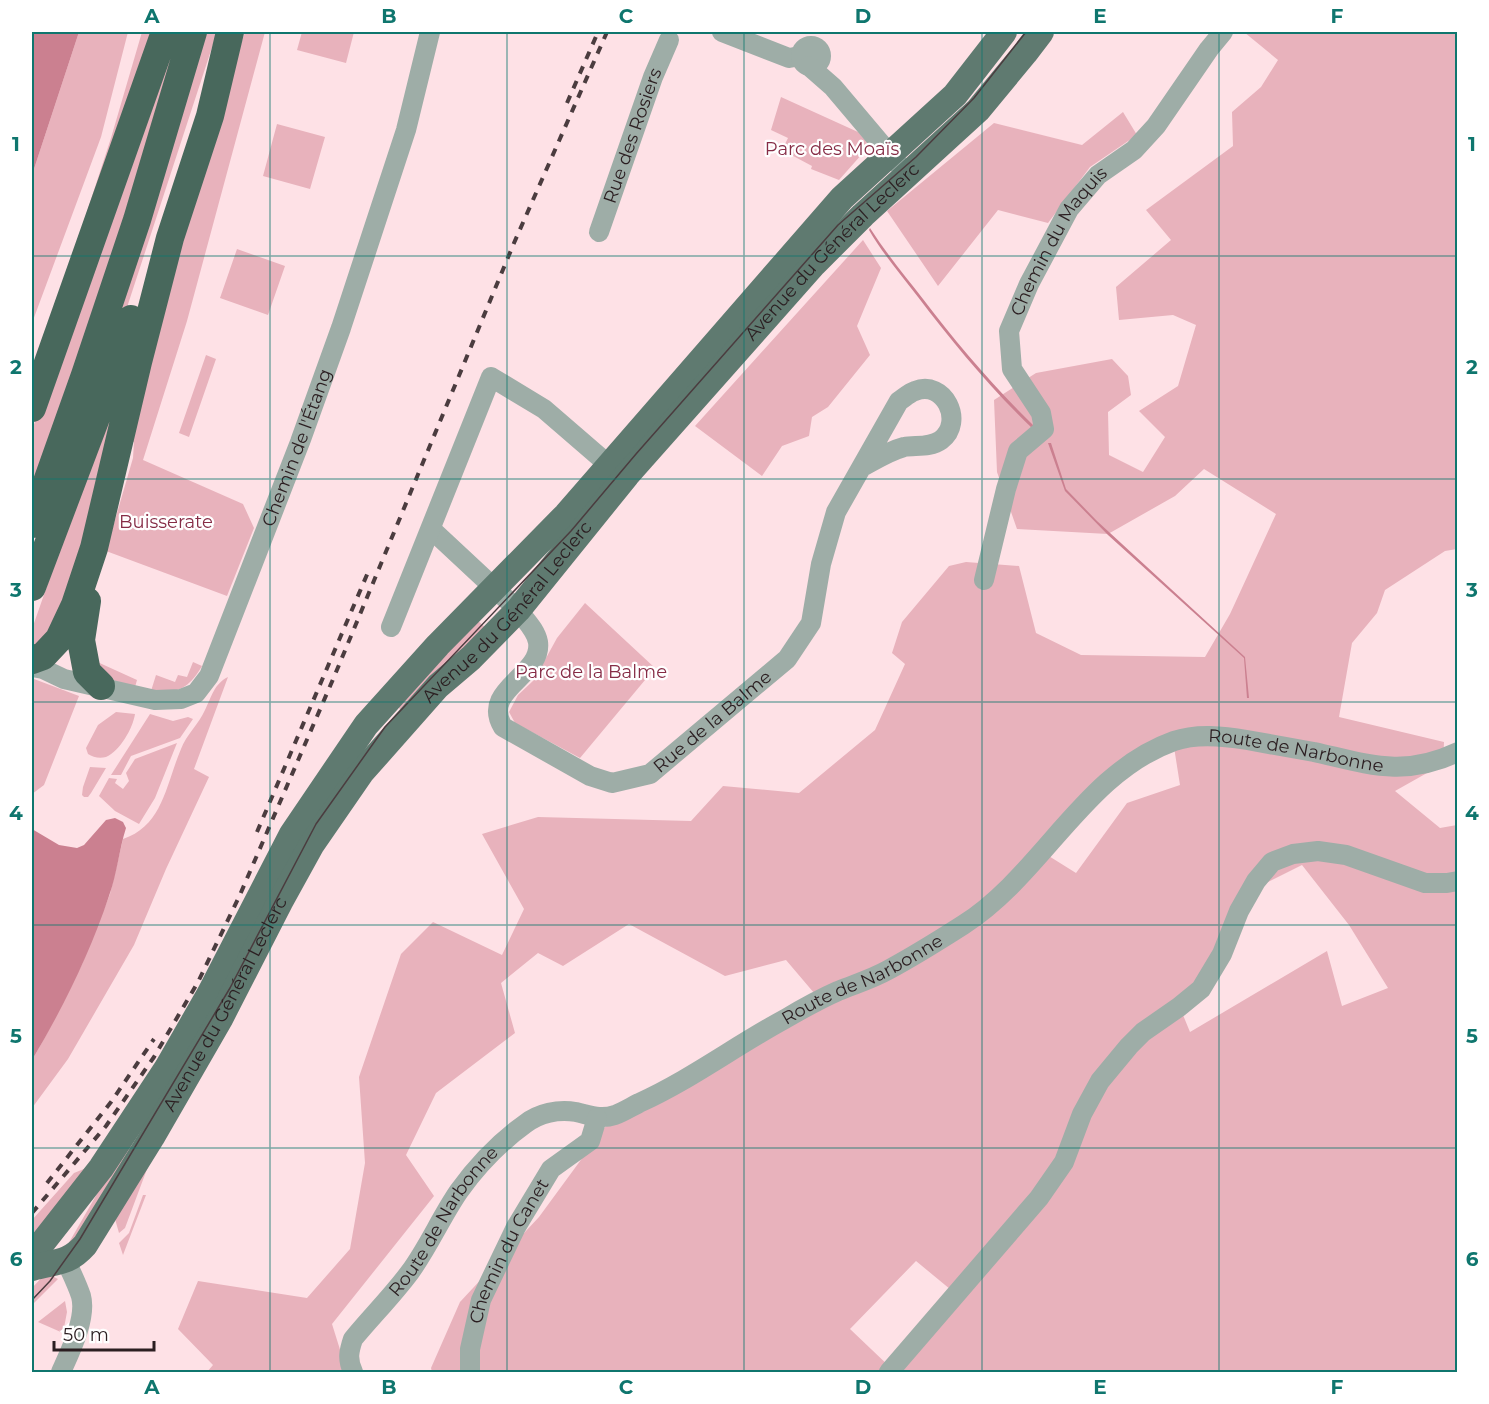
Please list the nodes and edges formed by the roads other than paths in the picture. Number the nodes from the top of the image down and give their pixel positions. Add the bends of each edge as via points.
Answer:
1 (165, 32) edge
2 (193, 32) edge
3 (230, 32) edge
4 (430, 32) edge
5 (722, 32) edge
6 (1004, 32) edge
7 (1041, 32) edge
8 (1223, 32) edge
9 (669, 40) dead end
10 (811, 48) edge
11 (890, 156) junction
12 (909, 174) junction
13 (599, 232) dead end
14 (32, 408) edge
15 (610, 466) junction
16 (862, 467) junction
17 (32, 524) edge
18 (431, 529) junction
19 (94, 548) junction
20 (984, 579) dead end
21 (32, 587) edge
22 (494, 588) junction
23 (518, 610) junction
24 (391, 627) dead end
25 (32, 660) edge
26 (32, 667) edge
27 (101, 686) junction
28 (1458, 752) edge
29 (1458, 880) edge
30 (597, 1118) junction
31 (49, 1262) edge
32 (61, 1372) edge
33 (353, 1372) edge
34 (470, 1372) edge
35 (889, 1372) edge

1 - 14 highway
2 - 17 highway via 137,220
3 - 19 highway via 210,116 164,261
3 - 21 highway via 111,378
4 - 27 street, Chemin de l'Étang via 406,130 341,328 209,676 196,693 181,699 155,700
5 - 10 street via 789,58
6 - 11 main road, Avenue du Général Leclerc via 954,95
7 - 12 main road, Avenue du Général Leclerc via 978,110
8 - 20 street, Chemin du Maquis via 1155,126 1134,150 1098,175 1069,209 1029,284 1009,331 1012,369 1041,413 1044,429 1018,451
9 - 13 street, Rue des Rosiers
10 - 11 street via 833,87
11 - 12 street
11 - 15 main road, Avenue du Général Leclerc via 842,198
12 - 23 main road, Avenue du Général Leclerc via 814,264 627,475
15 - 18 street via 544,409 491,377
15 - 22 main road, Avenue du Général Leclerc
16 - 16 street, Rue de la Balme via 905,447 942,439 952,421 945,397 920,389 899,401
16 - 23 street, Rue de la Balme via 836,512 821,564 811,623 787,659 650,774 612,783 590,776 503,727 497,708 533,662 538,649 533,630
18 - 22 street, Rue de la Balme
18 - 24 street
19 - 25 highway via 59,639 44,656
19 - 27 highway via 81,640 87,672
22 - 23 street, Rue de la Balme
22 - 31 main road, Avenue du Général Leclerc via 386,702 346,752 292,834 210,993 167,1068 88,1186
23 - 31 main road, Avenue du Général Leclerc via 438,686 361,773 335,809 296,873 220,1019 85,1245 77,1254
26 - 27 street, Chemin de l'Étang via 64,679
28 - 30 street, Route de Narbonne via 1431,762 1394,768 1228,737 1173,741 1119,772 1092,796 996,902 968,922 885,972 835,992 785,1019 674,1088 615,1115
29 - 35 street via 1425,884 1346,855 1318,851 1272,862 1239,911 1222,954 1201,989 1143,1032 1100,1081 1082,1113 1064,1162 1039,1198
30 - 33 street, Route de Narbonne via 569,1112 536,1116 478,1167 410,1271 354,1339 348,1352
30 - 34 street, Chemin du Canet via 590,1141 551,1169 516,1227 481,1300 470,1349
31 - 32 street via 81,1297 83,1309

